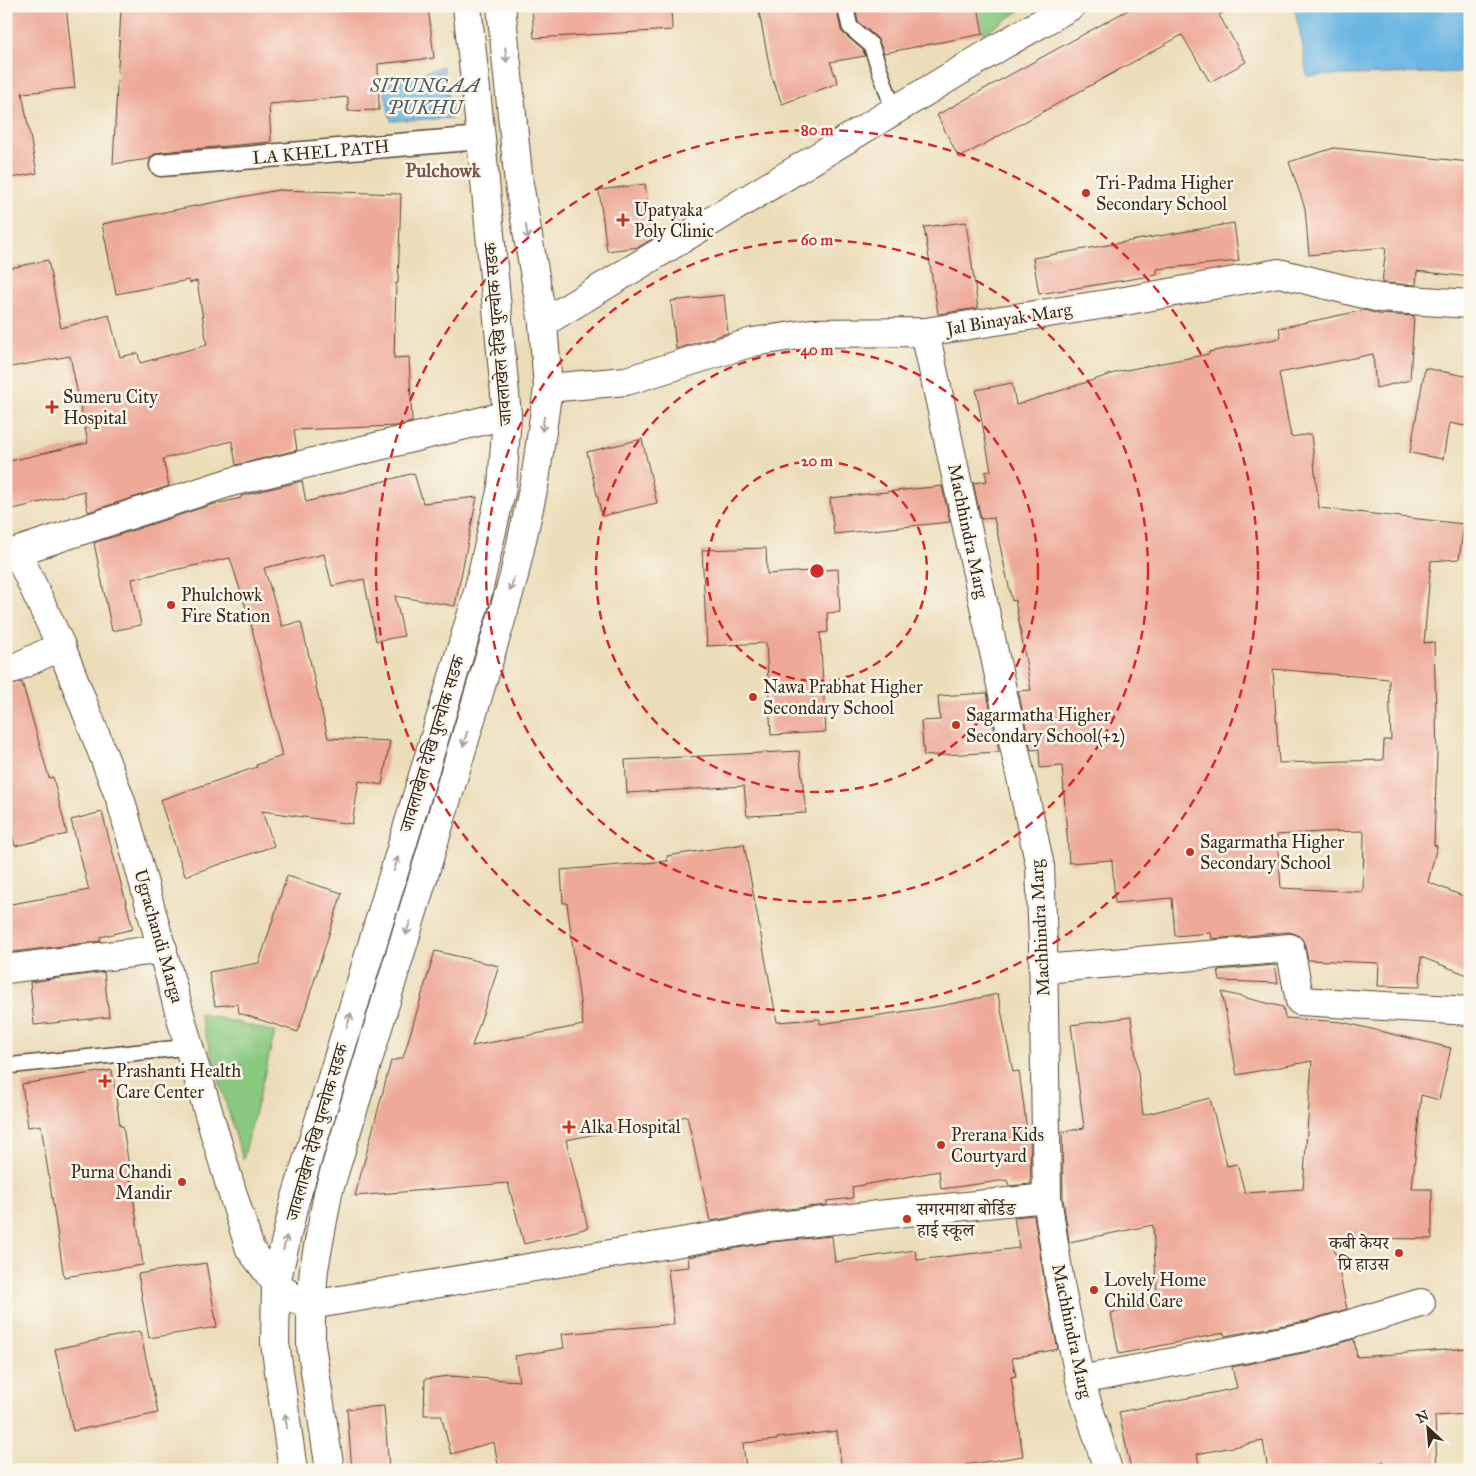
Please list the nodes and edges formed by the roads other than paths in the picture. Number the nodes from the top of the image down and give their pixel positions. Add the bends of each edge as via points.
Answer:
1 (467, 6) edge
2 (501, 6) edge
3 (844, 6) edge
4 (1071, 6) edge
5 (894, 111) junction
6 (481, 138) junction
7 (161, 165) dead end
8 (1470, 304) edge
9 (543, 324) junction
10 (925, 332) junction
11 (548, 388) junction
12 (508, 415) junction
13 (12, 553) edge
14 (61, 646) junction
15 (6, 672) edge
16 (163, 950) junction
17 (6, 969) edge
18 (1043, 969) junction
19 (1470, 1011) edge
20 (189, 1047) junction
21 (6, 1066) edge
22 (1047, 1198) junction
23 (276, 1283) junction
24 (1421, 1303) dead end
25 (311, 1305) junction
26 (1080, 1380) junction
27 (293, 1470) edge
28 (330, 1470) edge
29 (1108, 1470) edge

1 - 6 street, जावलाखेल देखि पुल्चोक सडक
2 -> 9 street via 519,184
3 - 5 lane via 850,27 871,45
4 - 5 street
5 - 9 street
6 - 7 street, LA KHEL PATH
6 - 12 street, जावलाखेल देखि पुल्चोक सडक
8 - 10 street, Jal Binayak Marg via 1379,298 1279,273
9 - 11 street
10 - 11 street, Jal Binayak Marg via 812,333 753,342 626,381
10 - 18 street, Machhindra Marg via 1040,866
11 -> 25 street via 535,481 513,580 328,1193
12 - 13 street via 231,482
23 -> 12 street, जावलाखेल देखि पुल्चोक सडक via 294,1204 476,600 502,487
13 - 14 street, Ugrachandi Marga
14 - 15 street
14 - 16 street, Ugrachandi Marga via 121,801
16 - 17 street
16 - 20 street, Ugrachandi Marga
18 - 19 street via 1290,948 1300,1001
18 - 22 street, Machhindra Marg
20 - 21 lane
20 - 23 street, Ugrachandi Marga via 250,1249
22 - 25 street via 769,1228
22 - 26 street, Machhindra Marg via 1061,1290
23 - 25 street, Ugrachandi Marga via 294,1298
27 -> 23 street, जावलाखेल देखि पुल्चोक सडक via 275,1343
24 - 26 street via 1310,1336
25 - 28 street via 311,1346
26 - 29 street, Machhindra Marg

